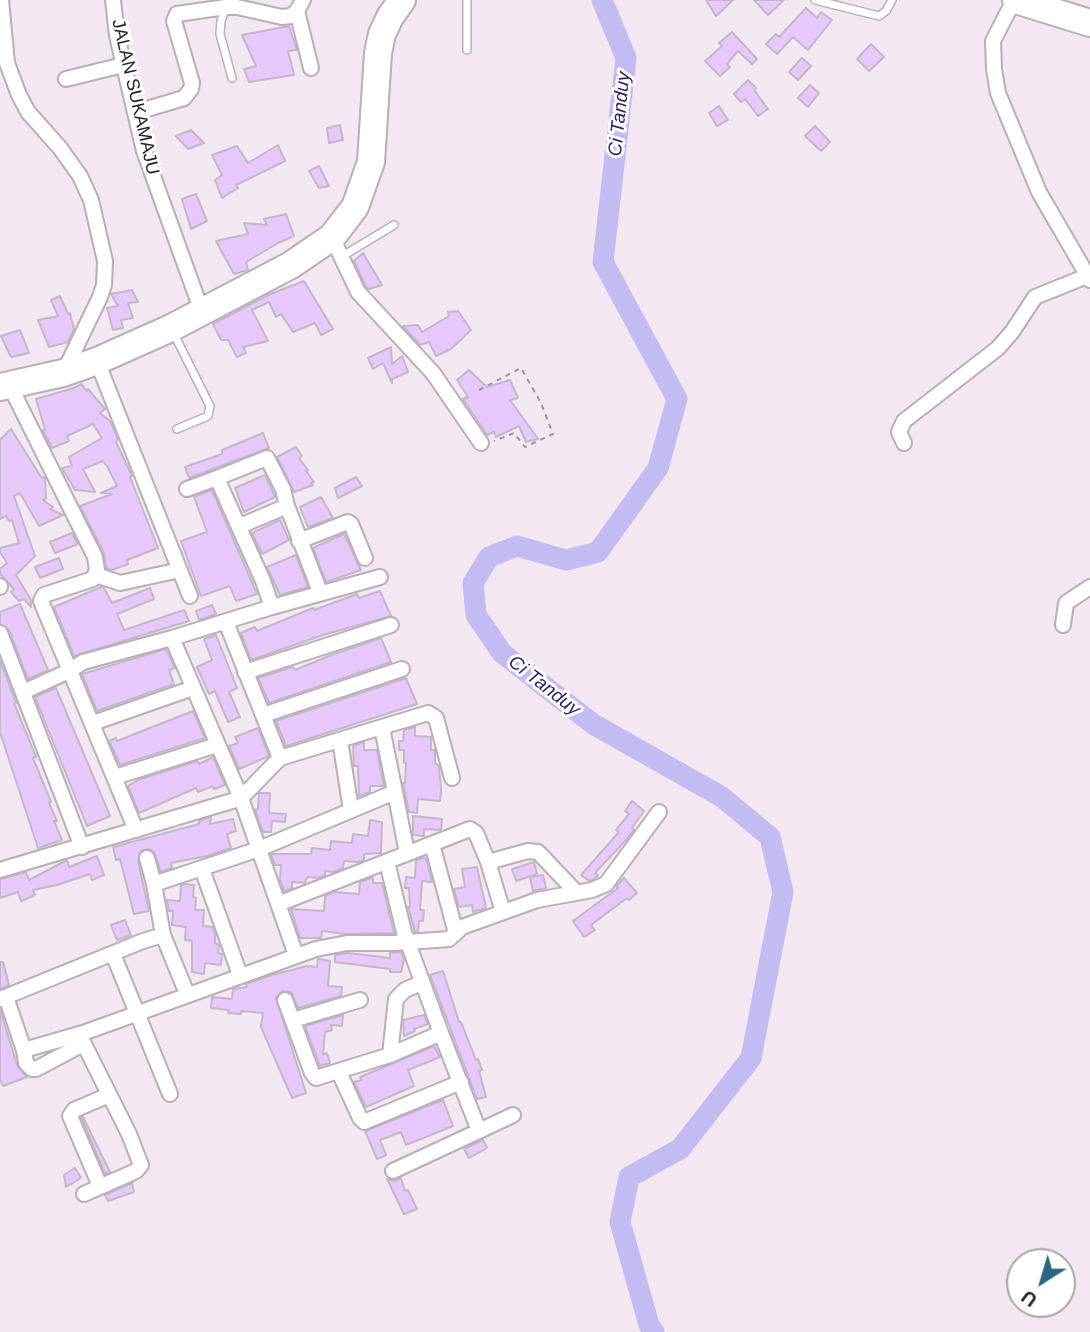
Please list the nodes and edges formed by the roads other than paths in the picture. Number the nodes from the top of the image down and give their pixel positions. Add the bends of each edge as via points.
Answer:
1 (1, 0) edge
2 (113, 0) edge
3 (402, 0) edge
4 (467, 0) edge
5 (815, 0) edge
6 (892, 0) edge
7 (1015, 0) edge
8 (300, 6) edge
9 (226, 7) junction
10 (1090, 23) edge
11 (467, 50) dead end
12 (123, 65) junction
13 (311, 68) dead end
14 (232, 78) dead end
15 (66, 79) dead end
16 (136, 112) junction
17 (394, 225) dead end
18 (336, 247) junction
19 (1088, 278) edge
20 (202, 312) junction
21 (171, 328) junction
22 (97, 361) junction
23 (63, 373) junction
24 (5, 387) edge
25 (177, 429) dead end
26 (481, 443) road end
27 (904, 443) dead end
28 (217, 478) junction
29 (187, 489) dead end
30 (287, 506) junction
31 (240, 526) junction
32 (299, 541) junction
33 (365, 558) dead end
34 (180, 570) junction
35 (96, 575) junction
36 (380, 577) dead end
37 (1090, 587) edge
38 (320, 592) junction
39 (190, 596) dead end
40 (272, 607) junction
41 (226, 622) junction
42 (391, 625) dead end
43 (1063, 625) dead end
44 (0, 633) edge
45 (172, 638) junction
46 (402, 669) dead end
47 (69, 671) junction
48 (245, 672) junction
49 (193, 688) junction
50 (23, 692) junction
51 (263, 715) junction
52 (93, 723) junction
53 (382, 728) junction
54 (340, 740) junction
55 (217, 745) junction
56 (280, 758) junction
57 (115, 777) junction
58 (452, 778) dead end
59 (395, 792) junction
60 (240, 798) junction
61 (351, 810) junction
62 (659, 812) dead end
63 (136, 830) junction
64 (432, 844) junction
65 (82, 846) junction
66 (258, 849) junction
67 (407, 853) junction
68 (147, 858) dead end
69 (387, 862) junction
70 (488, 862) junction
71 (202, 869) junction
72 (0, 870) edge
73 (154, 884) junction
74 (576, 892) junction
75 (278, 904) junction
76 (503, 912) junction
77 (456, 933) junction
78 (163, 935) junction
79 (409, 942) junction
80 (113, 954) junction
81 (296, 955) junction
82 (240, 975) junction
83 (421, 983) junction
84 (187, 994) junction
85 (3, 998) edge
86 (285, 1000) dead end
87 (360, 1000) dead end
88 (136, 1013) junction
89 (293, 1020) junction
90 (440, 1033) junction
91 (81, 1039) junction
92 (24, 1051) junction
93 (390, 1055) junction
94 (339, 1072) junction
95 (461, 1082) junction
96 (170, 1094) dead end
97 (109, 1095) junction
98 (513, 1115) dead end
99 (479, 1131) junction
100 (393, 1171) dead end
101 (100, 1186) junction
102 (85, 1194) dead end

1 - 23 street via 7,63 19,95 80,176 91,200 105,261 100,297
2 - 12 street, JALAN SUKAMAJU
3 - 18 highway via 386,25 377,52 371,162
4 - 11 lane
5 - 6 lane via 879,16
7 - 10 highway
7 - 19 street via 993,41 998,93 1039,192
8 - 9 street via 291,16
8 - 13 street
9 - 14 lane via 220,34
9 - 16 street via 175,16 191,89 184,98
12 - 15 street
12 - 16 street, JALAN SUKAMAJU
16 - 20 street, JALAN SUKAMAJU via 152,176
17 - 18 lane
18 - 20 highway
18 - 26 street via 358,292 439,380
19 - 27 street via 1035,297 998,348 904,421 899,432
20 - 21 highway
21 - 22 highway
21 - 25 lane via 210,406 208,416
22 - 23 highway
22 - 34 street
23 - 24 highway
24 - 35 street via 95,557
28 - 29 street
28 - 30 street via 267,458
28 - 31 street
30 - 31 street
30 - 32 street
31 - 40 street
32 - 33 street via 348,522
32 - 38 street
34 - 35 street via 120,583
34 - 39 street
35 - 47 street via 41,599
36 - 38 street
37 - 43 street via 1066,603
38 - 40 street
40 - 41 street
41 - 45 street
41 - 48 street
42 - 48 street
44 - 50 street
45 - 47 street via 83,662
45 - 49 street
46 - 51 street
47 - 50 street
47 - 52 street
48 - 51 street
49 - 52 street
49 - 55 street
50 - 65 street
51 - 56 street
52 - 57 street
53 - 54 street
53 - 58 street via 433,715
53 - 59 street
54 - 56 street
54 - 61 street
55 - 57 street
55 - 60 street
56 - 60 street
57 - 63 street
59 - 61 street
59 - 67 street
60 - 63 street
60 - 66 street
61 - 66 street
62 - 74 street via 611,880
63 - 65 street
64 - 67 street
64 - 70 street via 473,830
64 - 77 street
65 - 72 street
66 - 71 street
66 - 75 street
67 - 69 street
68 - 73 street
69 - 75 street
69 - 79 street
70 - 74 street via 533,850
70 - 76 street
71 - 73 street
71 - 82 street
73 - 78 street
74 - 76 street
75 - 81 street
76 - 77 street
77 - 79 street via 446,940
78 - 80 street
78 - 84 street
79 - 81 street via 347,943
79 - 83 street
80 - 85 street
80 - 88 street
81 - 82 street
82 - 84 street
83 - 90 street
83 - 93 street via 396,999
84 - 88 street
85 - 92 street
86 - 89 street
87 - 89 street
88 - 91 street
88 - 96 street
89 - 94 street via 314,1076 320,1079
90 - 93 street
90 - 95 street
91 - 92 street
91 - 92 street via 36,1069 26,1063
91 - 97 street
93 - 94 street
94 - 95 street via 364,1122
95 - 99 street
97 - 101 street via 70,1116
97 - 101 street via 141,1165
98 - 99 street
99 - 100 street
101 - 102 street

